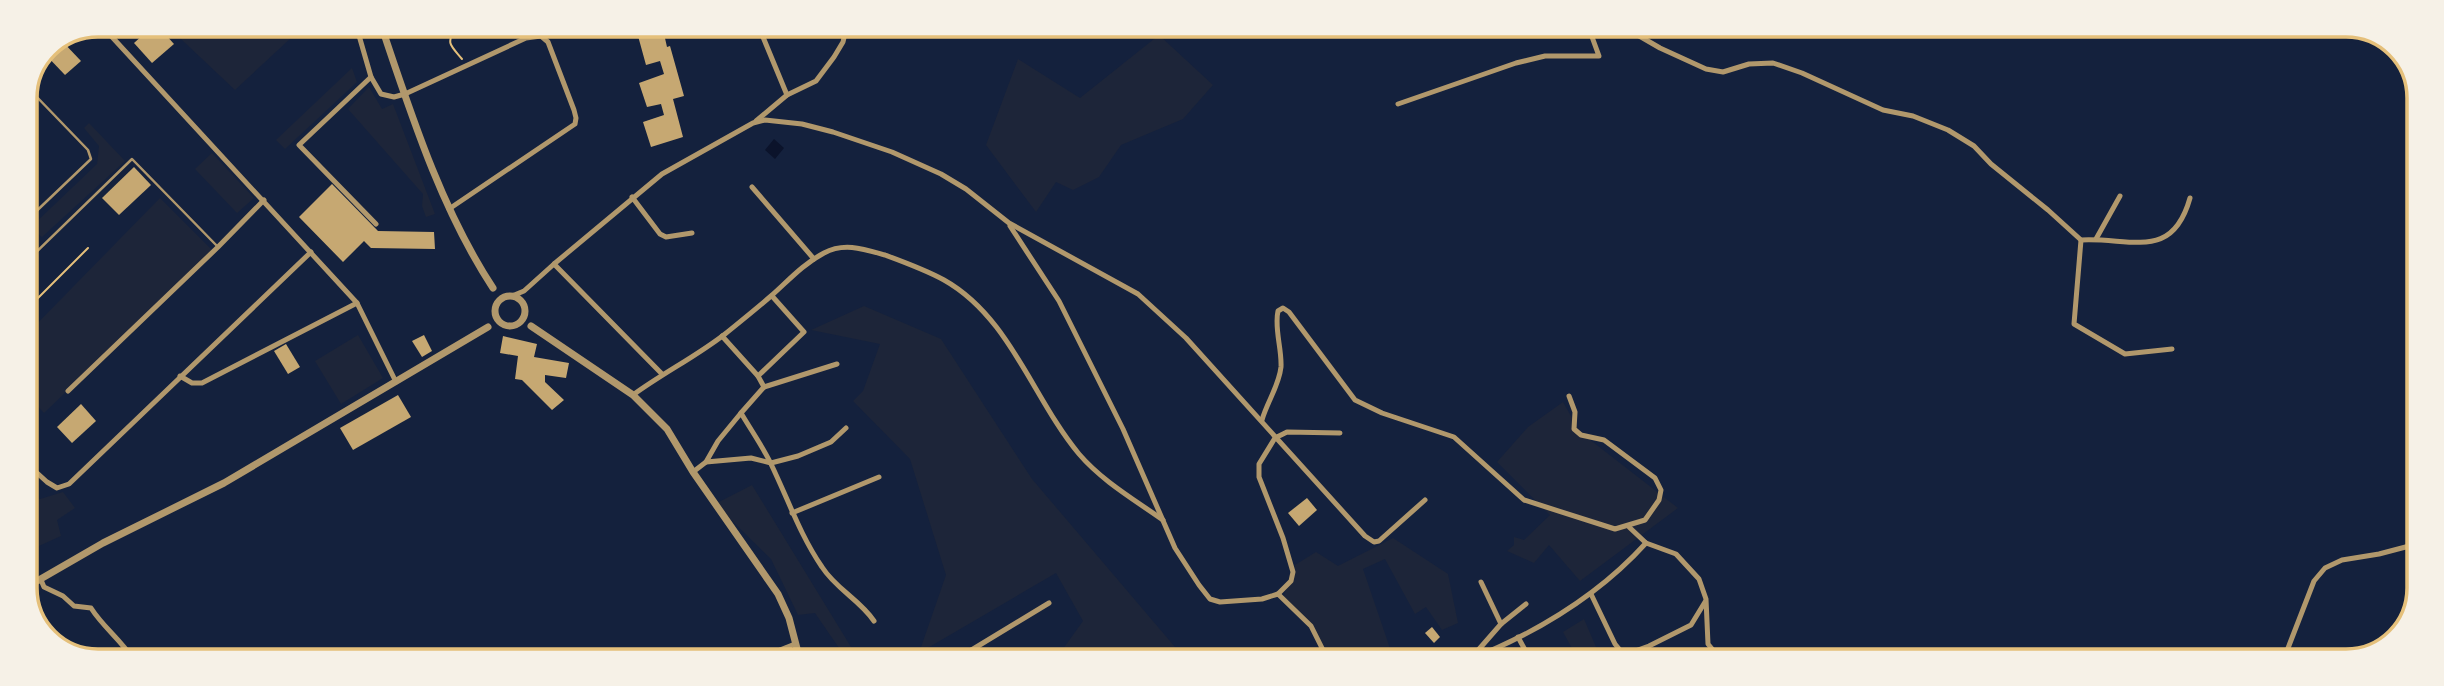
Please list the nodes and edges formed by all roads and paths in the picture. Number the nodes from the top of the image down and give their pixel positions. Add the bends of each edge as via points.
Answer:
1 (113, 37) edge
2 (359, 37) edge
3 (385, 37) edge
4 (449, 37) edge
5 (534, 37) edge
6 (542, 37) edge
7 (763, 37) edge
8 (844, 37) edge
9 (1592, 37) edge
10 (1641, 37) edge
11 (465, 66) junction
12 (371, 77) junction
13 (405, 94) junction
14 (788, 95) junction
15 (37, 97) edge
16 (1398, 104) dead end
17 (753, 123) junction
18 (752, 187) dead end
19 (2120, 196) dead end
20 (632, 197) junction
21 (2190, 198) dead end
22 (264, 200) junction
23 (449, 209) junction
24 (37, 210) edge
25 (1009, 223) junction
26 (376, 224) dead end
27 (692, 233) dead end
28 (2096, 239) junction
29 (2081, 240) junction
30 (218, 247) junction
31 (88, 248) dead end
32 (37, 250) edge
33 (311, 252) junction
34 (814, 260) junction
35 (554, 264) junction
36 (493, 288) junction
37 (510, 296) junction
38 (772, 296) junction
39 (37, 298) edge
40 (357, 303) junction
41 (496, 304) junction
42 (495, 313) junction
43 (524, 313) junction
44 (503, 325) junction
45 (516, 325) junction
46 (531, 326) junction
47 (488, 327) junction
48 (722, 336) junction
49 (2172, 349) dead end
50 (837, 364) dead end
51 (662, 374) junction
52 (180, 376) junction
53 (758, 376) junction
54 (396, 382) junction
55 (764, 387) junction
56 (68, 391) dead end
57 (633, 396) junction
58 (1569, 396) dead end
59 (741, 413) junction
60 (1262, 420) junction
61 (846, 428) dead end
62 (1340, 433) dead end
63 (1275, 438) junction
64 (706, 462) junction
65 (771, 463) junction
66 (693, 472) junction
67 (37, 473) edge
68 (879, 477) dead end
69 (1425, 500) dead end
70 (792, 513) junction
71 (1163, 520) junction
72 (1629, 527) junction
73 (1646, 543) junction
74 (2407, 547) edge
75 (41, 580) junction
76 (37, 582) edge
77 (1481, 582) dead end
78 (1278, 594) junction
79 (1591, 594) junction
80 (1706, 599) junction
81 (1049, 603) dead end
82 (1526, 604) dead end
83 (874, 621) dead end
84 (1502, 624) junction
85 (1518, 637) junction
86 (795, 644) junction
87 (126, 649) edge
88 (782, 649) edge
89 (797, 649) edge
90 (973, 649) edge
91 (1322, 649) edge
92 (1478, 649) edge
93 (1492, 649) edge
94 (1524, 649) edge
95 (1619, 649) edge
96 (1641, 649) edge
97 (1712, 649) edge
98 (2288, 649) edge

1 - 22 street
2 - 12 street
3 - 13 street
4 - 11 path
5 - 11 street
6 - 23 street via 548,42 576,120 573,127
7 - 14 street
8 - 14 street via 816,80
9 - 16 street via 1599,56 1545,56
10 - 29 street via 1706,69 1723,72 1773,62 1883,110 1948,130 1973,146
11 - 13 street
12 - 13 street via 382,94
12 - 26 street via 299,145
13 - 23 street
14 - 17 street
15 - 24 lane via 88,150 91,159
17 - 20 street via 662,174
17 - 25 street via 802,124 892,152 958,184
18 - 34 street
19 - 28 street
20 - 27 street via 660,234
20 - 35 street
21 - 28 street via 2181,222 2160,241
22 - 30 street
22 - 33 street
23 - 36 street
25 - 60 street via 1138,294
25 - 71 street via 1059,301
28 - 29 street
29 - 49 street via 2074,324 2125,354
30 - 32 lane via 132,159
30 - 56 street
31 - 39 path
33 - 40 street
33 - 52 street
34 - 38 street
34 - 71 street via 846,246 865,249 954,287 985,313 1079,454 1096,472
35 - 37 street via 524,291
35 - 51 street
36 - 37 street
36 - 41 street
37 - 41 street
37 - 43 street via 523,304
38 - 48 street
38 - 53 street via 804,332
40 - 52 street via 202,383
40 - 54 street
41 - 42 street
42 - 44 street
42 - 47 street
43 - 45 street
43 - 46 street
44 - 45 street
44 - 47 street
45 - 46 street
46 - 57 street
47 - 54 street
48 - 51 street
48 - 53 street
50 - 55 street
51 - 57 street
52 - 67 street via 69,484 57,488
53 - 55 street
54 - 75 street via 224,483 103,543
55 - 59 street
57 - 66 street via 667,429
58 - 72 street via 1574,429 1620,451 1655,478 1661,490 1645,520
59 - 64 street
59 - 65 street
60 - 63 street
60 - 72 street via 1280,375 1276,317 1283,308 1359,403 1454,437 1524,500 1615,529
61 - 65 street via 831,442
62 - 63 street via 1287,432
63 - 69 street via 1374,542
63 - 78 street via 1258,471 1293,572
64 - 65 street via 751,458
64 - 66 street
65 - 70 street
66 - 86 street via 778,594
68 - 70 street
70 - 83 street via 827,575
71 - 78 street via 1175,548 1210,598 1220,602 1262,600
72 - 73 street
73 - 79 street
73 - 80 street via 1676,554 1699,579
74 - 98 street via 2325,568 2314,581
75 - 76 street
75 - 87 street via 44,587 74,606 91,608
77 - 84 street
78 - 91 street via 1311,626
79 - 85 street
79 - 95 street
80 - 96 street via 1691,625
80 - 97 street
81 - 90 street
82 - 84 street
84 - 92 street
85 - 93 street
85 - 94 street
86 - 88 street
86 - 89 street

